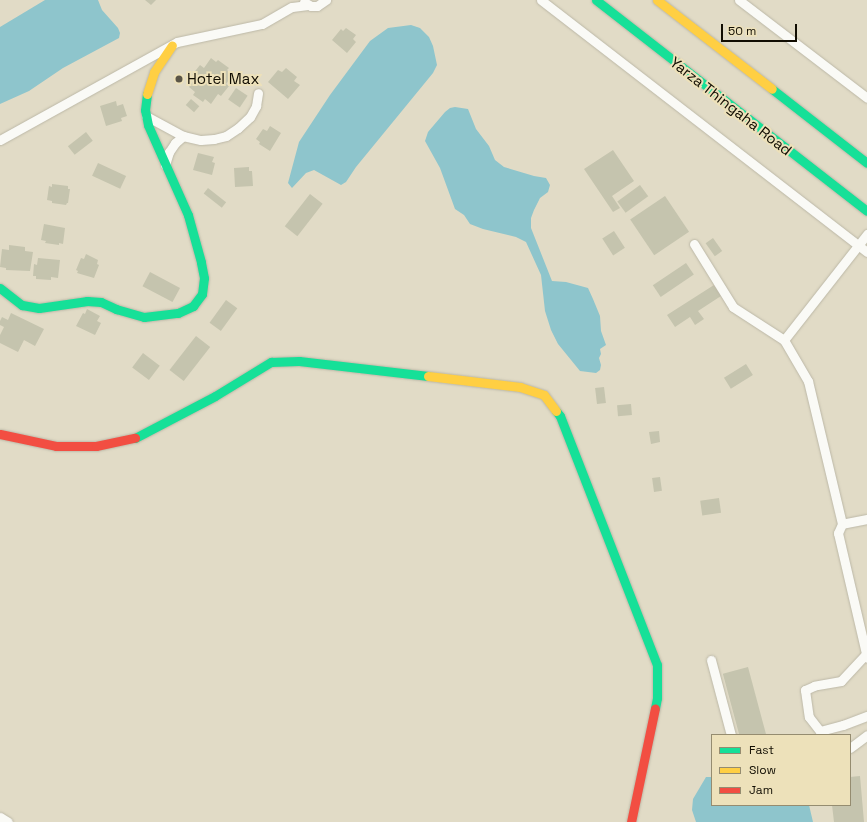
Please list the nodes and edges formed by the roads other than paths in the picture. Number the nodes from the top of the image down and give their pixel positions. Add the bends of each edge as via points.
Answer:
1 (326, 0) edge
2 (541, 0) edge
3 (596, 0) edge
4 (658, 0) edge
5 (739, 0) edge
6 (305, 2) edge
7 (294, 4) edge
8 (172, 45) junction
9 (258, 93) dead end
10 (867, 98) edge
11 (146, 116) junction
12 (184, 136) junction
13 (0, 140) edge
14 (867, 163) edge
15 (165, 165) junction
16 (867, 211) edge
17 (867, 234) edge
18 (694, 244) dead end
19 (858, 245) junction
20 (867, 252) edge
21 (0, 288) edge
22 (784, 340) junction
23 (0, 434) edge
24 (867, 519) edge
25 (842, 524) junction
26 (867, 656) edge
27 (711, 660) dead end
28 (867, 716) edge
29 (731, 734) edge
30 (867, 735) edge
31 (851, 747) edge
32 (0, 817) edge
33 (8, 822) edge
34 (631, 822) edge

1 - 6 street via 317,6
2 - 19 street
3 - 16 street, Yarza Thingaha Road
4 - 14 street
5 - 10 street
6 - 7 street
7 - 8 street via 262,24
8 - 11 street via 154,72 147,91
8 - 13 street
9 - 12 street via 256,106 250,117 226,136 201,140
11 - 12 street
11 - 15 street
12 - 15 street via 174,143
15 - 21 street via 188,215 201,262 204,278 202,294 193,306 178,312 144,317 101,302 87,301 38,308 22,305
17 - 19 street
18 - 22 street via 733,307
19 - 20 street
19 - 22 street
22 - 25 street via 808,381
23 - 34 street via 56,446 96,446 134,438 215,396 271,362 299,361 504,385 544,395 560,416 657,665 657,698
24 - 25 street
25 - 26 street via 838,533
26 - 28 street via 841,681 805,690 809,717 820,730
27 - 29 street
30 - 31 street
32 - 33 street

